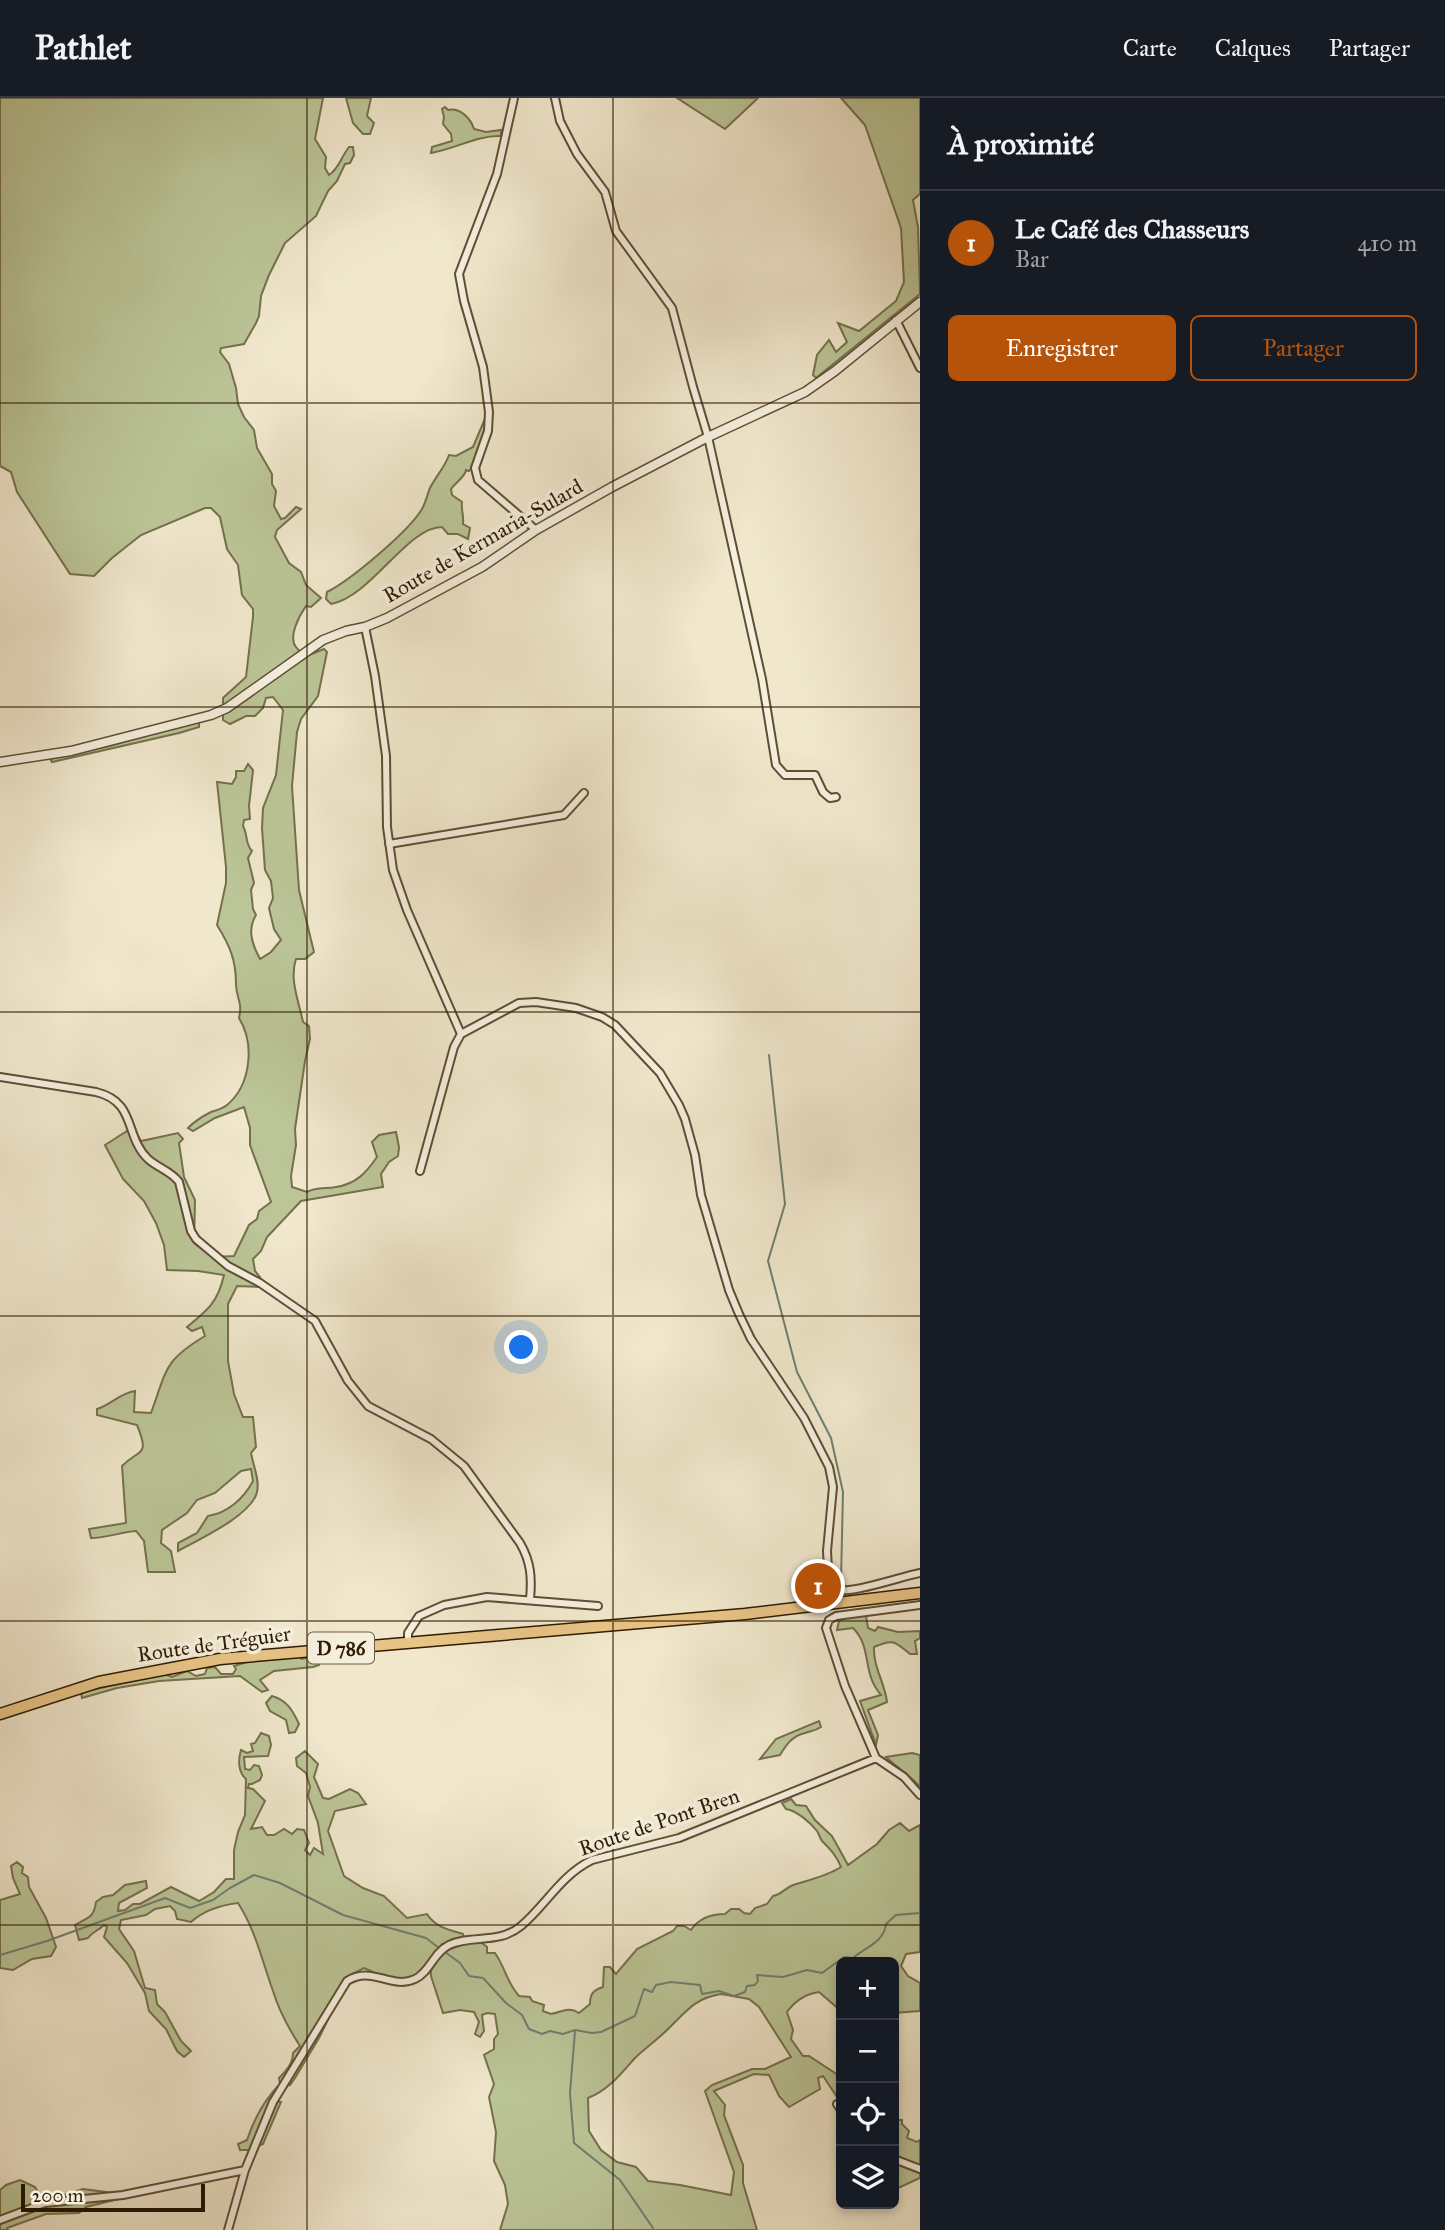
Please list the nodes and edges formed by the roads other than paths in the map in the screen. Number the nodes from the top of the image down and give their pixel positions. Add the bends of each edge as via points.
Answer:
1 (513, 98) edge
2 (555, 98) edge
3 (920, 302) edge
4 (896, 320) junction
5 (920, 368) edge
6 (709, 437) junction
7 (536, 530) junction
8 (365, 627) junction
9 (0, 762) edge
10 (584, 793) dead end
11 (836, 797) dead end
12 (389, 844) junction
13 (461, 1034) junction
14 (0, 1077) edge
15 (420, 1171) dead end
16 (920, 1573) edge
17 (920, 1593) edge
18 (530, 1599) junction
19 (920, 1605) edge
20 (598, 1606) dead end
21 (408, 1643) junction
22 (0, 1714) edge
23 (876, 1758) junction
24 (920, 1795) edge
25 (899, 2161) edge
26 (920, 2169) edge
27 (245, 2170) junction
28 (0, 2220) edge
29 (228, 2230) edge

1 - 7 street via 497,174 459,274 489,412 476,475
2 - 6 street via 571,143 605,192 616,231 672,308
3 - 4 street, Route de Kermaria-Sulard
4 - 5 street
4 - 6 street, Route de Kermaria-Sulard via 811,388
6 - 7 street, Route de Kermaria-Sulard
6 - 11 street via 776,765 785,775 815,775 823,792
7 - 8 street, Route de Kermaria-Sulard via 482,567
8 - 9 street, Route de Kermaria-Sulard via 323,640 235,704 211,715 71,751
8 - 12 street via 386,756
10 - 12 street via 564,815
12 - 13 street via 400,892
13 - 15 street
13 - 16 street via 519,1003 576,1008 615,1025 655,1066 685,1119 701,1195 739,1314 829,1467 833,1487 829,1586 851,1590
14 - 18 street via 106,1094 119,1102 145,1155 179,1182 196,1239 228,1266 315,1321 348,1381 368,1406 431,1439 464,1466 528,1556
17 - 21 main road, Route de Tréguier / D 786
18 - 20 street
18 - 21 street via 487,1597 433,1609 411,1626
19 - 23 street via 846,1614 827,1624 845,1686
21 - 22 main road, Route de Tréguier / D 786 via 188,1664 99,1682
23 - 24 street
23 - 27 street, Route de Pont Bren via 691,1834 579,1866 521,1926 500,1937 449,1945 411,1981 365,1974 347,1981 273,2102
25 - 26 street
27 - 28 street via 123,2195 45,2203
27 - 29 street, Route de Pont Bren

